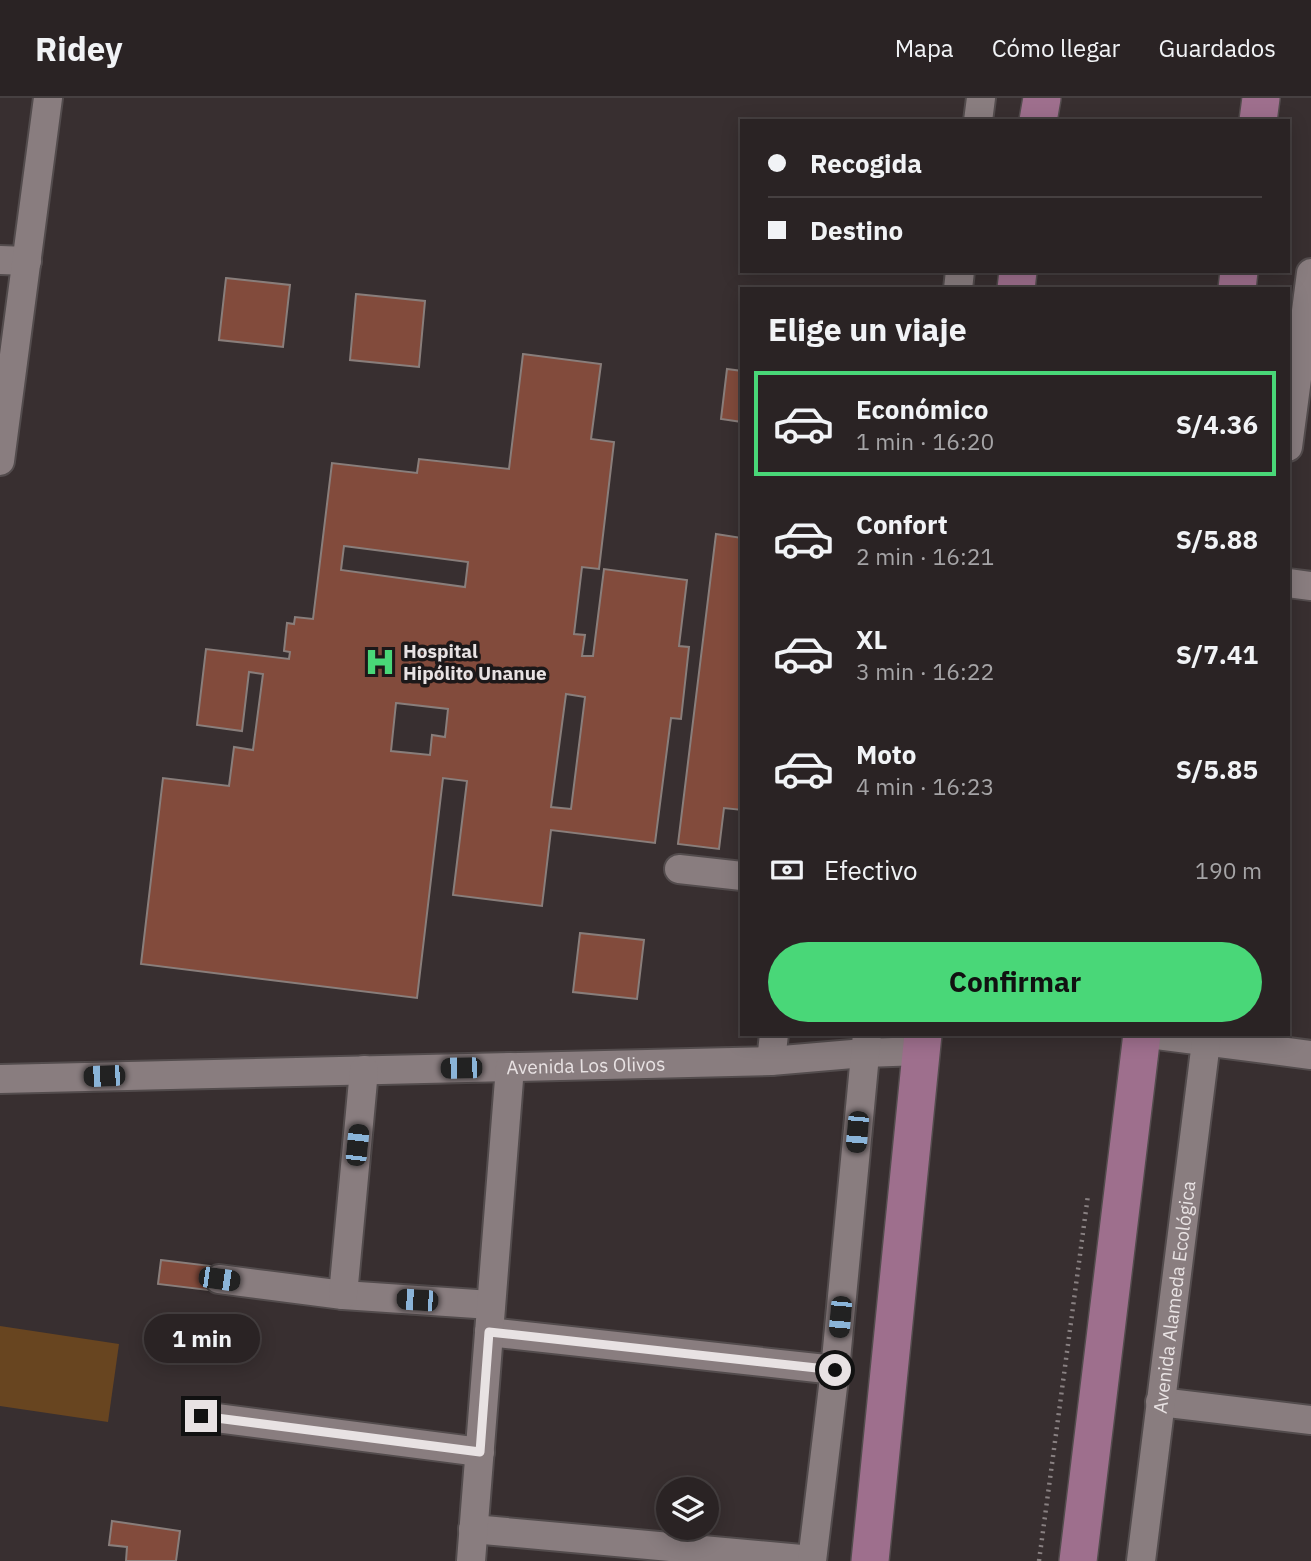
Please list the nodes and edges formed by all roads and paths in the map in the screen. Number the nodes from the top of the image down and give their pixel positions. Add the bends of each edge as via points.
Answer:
1 (48, 98) edge
2 (981, 98) edge
3 (1042, 98) edge
4 (1261, 98) edge
5 (978, 119) edge
6 (1038, 119) edge
7 (1258, 119) edge
8 (13, 260) edge
9 (1311, 273) edge
10 (1290, 432) edge
11 (0, 461) edge
12 (1290, 583) edge
13 (1311, 586) edge
14 (680, 869) dead end
15 (740, 876) edge
16 (1142, 1036) edge
17 (1188, 1036) edge
18 (1207, 1037) edge
19 (865, 1043) edge
20 (922, 1043) edge
21 (773, 1048) edge
22 (1311, 1055) edge
23 (510, 1067) junction
24 (364, 1070) junction
25 (0, 1079) edge
26 (1089, 1187) dead end
27 (219, 1279) dead end
28 (343, 1296) junction
29 (490, 1319) junction
30 (835, 1370) junction
31 (1160, 1402) junction
32 (201, 1416) dead end
33 (1311, 1419) edge
34 (480, 1452) junction
35 (473, 1529) junction
36 (812, 1560) edge
37 (471, 1561) edge
38 (870, 1561) edge
39 (1039, 1561) edge
40 (1078, 1561) edge
41 (1141, 1561) edge

1 - 8 street
2 - 5 street
3 - 6 main road
4 - 7 main road
8 - 11 street
9 - 10 street
12 - 13 street
14 - 15 street
16 - 40 main road
17 - 18 street
18 - 22 street
18 - 31 street, Avenida Alameda Ecológica
19 - 20 street, Avenida Los Olivos
19 - 21 street, Avenida Los Olivos
19 - 30 street
20 - 38 main road
21 - 23 street, Avenida Los Olivos
23 - 24 street, Avenida Los Olivos
23 - 29 street
24 - 25 street, Avenida Los Olivos
24 - 28 street
26 - 39 path
27 - 28 street
28 - 29 street
29 - 30 street
29 - 34 street
30 - 36 street
31 - 33 street
31 - 41 street, Avenida Alameda Ecológica
32 - 34 street
34 - 35 street
35 - 36 street
35 - 37 street

